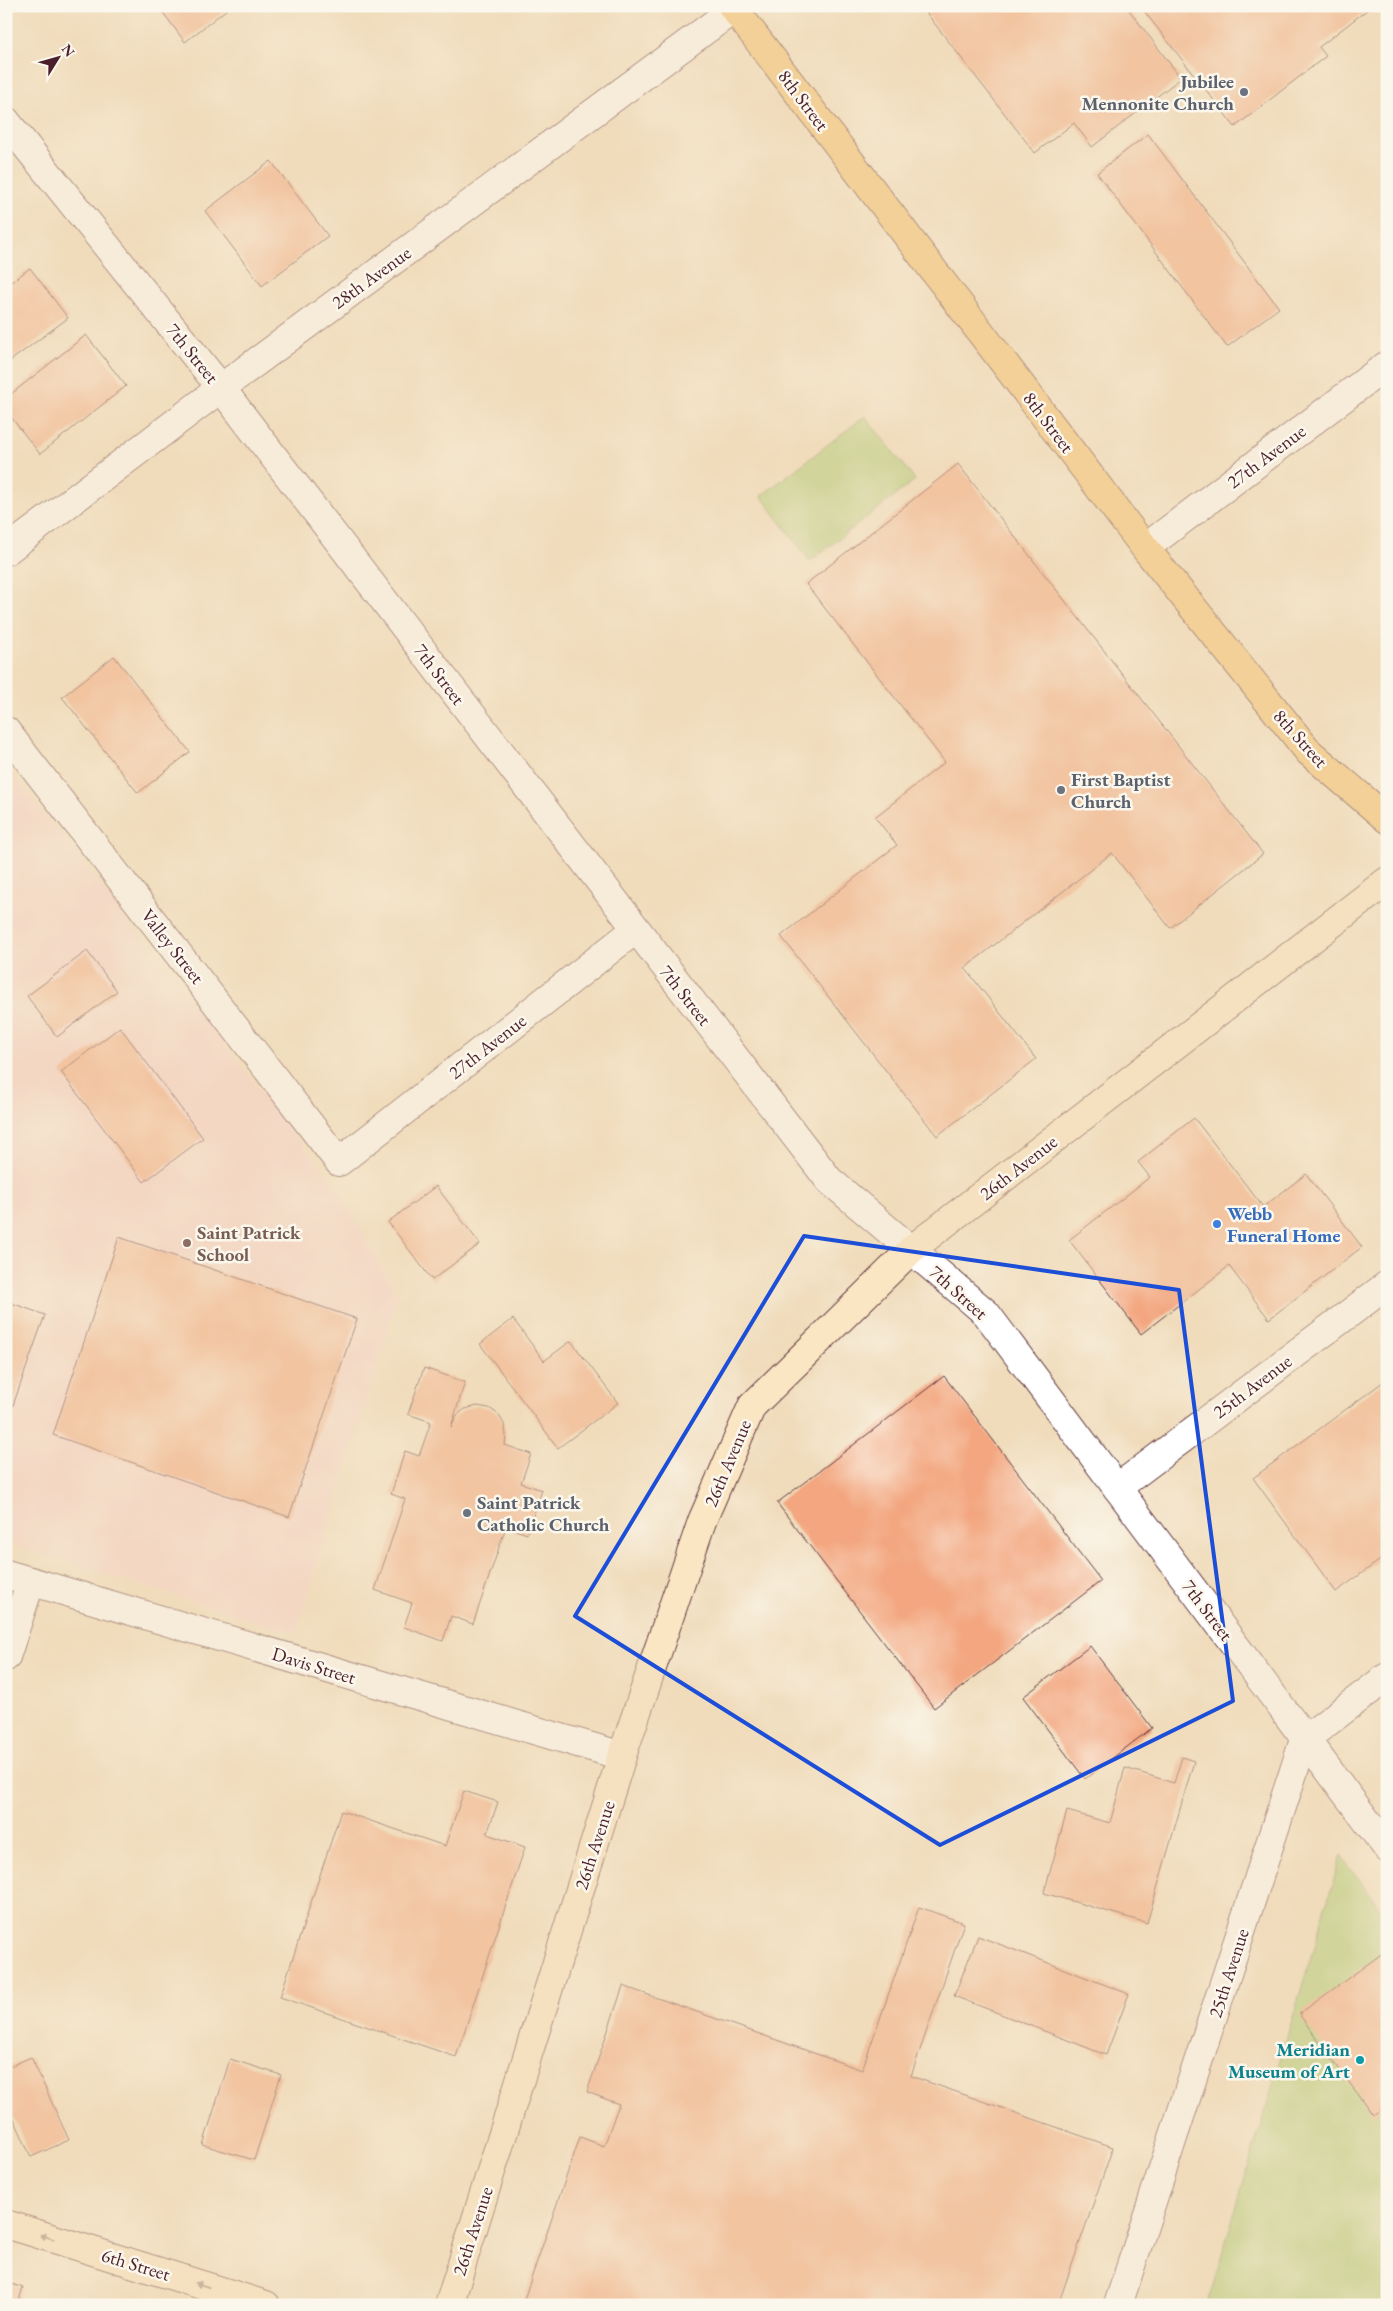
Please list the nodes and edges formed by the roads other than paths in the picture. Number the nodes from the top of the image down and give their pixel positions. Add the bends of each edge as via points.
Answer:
1 (735, 7) edge
2 (6, 121) edge
3 (1387, 365) edge
4 (221, 388) junction
5 (1145, 548) junction
6 (6, 551) edge
7 (6, 731) edge
8 (1387, 818) edge
9 (1387, 881) edge
10 (635, 930) junction
11 (339, 1162) joint
12 (912, 1249) junction
13 (1387, 1284) edge
14 (1117, 1488) junction
15 (19, 1577) edge
16 (6, 1657) edge
17 (1387, 1677) edge
18 (1304, 1740) junction
19 (622, 1756) junction
20 (1387, 1848) edge
21 (6, 2224) edge
22 (266, 2305) edge
23 (449, 2305) edge
24 (1118, 2305) edge

1 - 4 street, 28th Avenue
1 - 5 main road, 8th Street
2 - 4 street, 7th Street
3 - 5 street, 27th Avenue
4 - 6 street, 28th Avenue
4 - 10 street, 7th Street
5 - 8 main road, 8th Street via 1309,752
7 - 11 street, Valley Street
9 - 12 street, 26th Avenue
10 - 11 street, 27th Avenue
10 - 12 street, 7th Street via 829,1180
12 - 14 street, 7th Street via 986,1313
12 - 19 street, 26th Avenue via 752,1406 702,1521
13 - 14 street, 25th Avenue
14 - 18 street, 7th Street
15 - 16 street
15 - 19 street, Davis Street
17 - 18 street
18 - 20 street, 7th Street
18 - 24 street, 25th Avenue
19 - 23 street, 26th Avenue
22 -> 21 street, 6th Street

